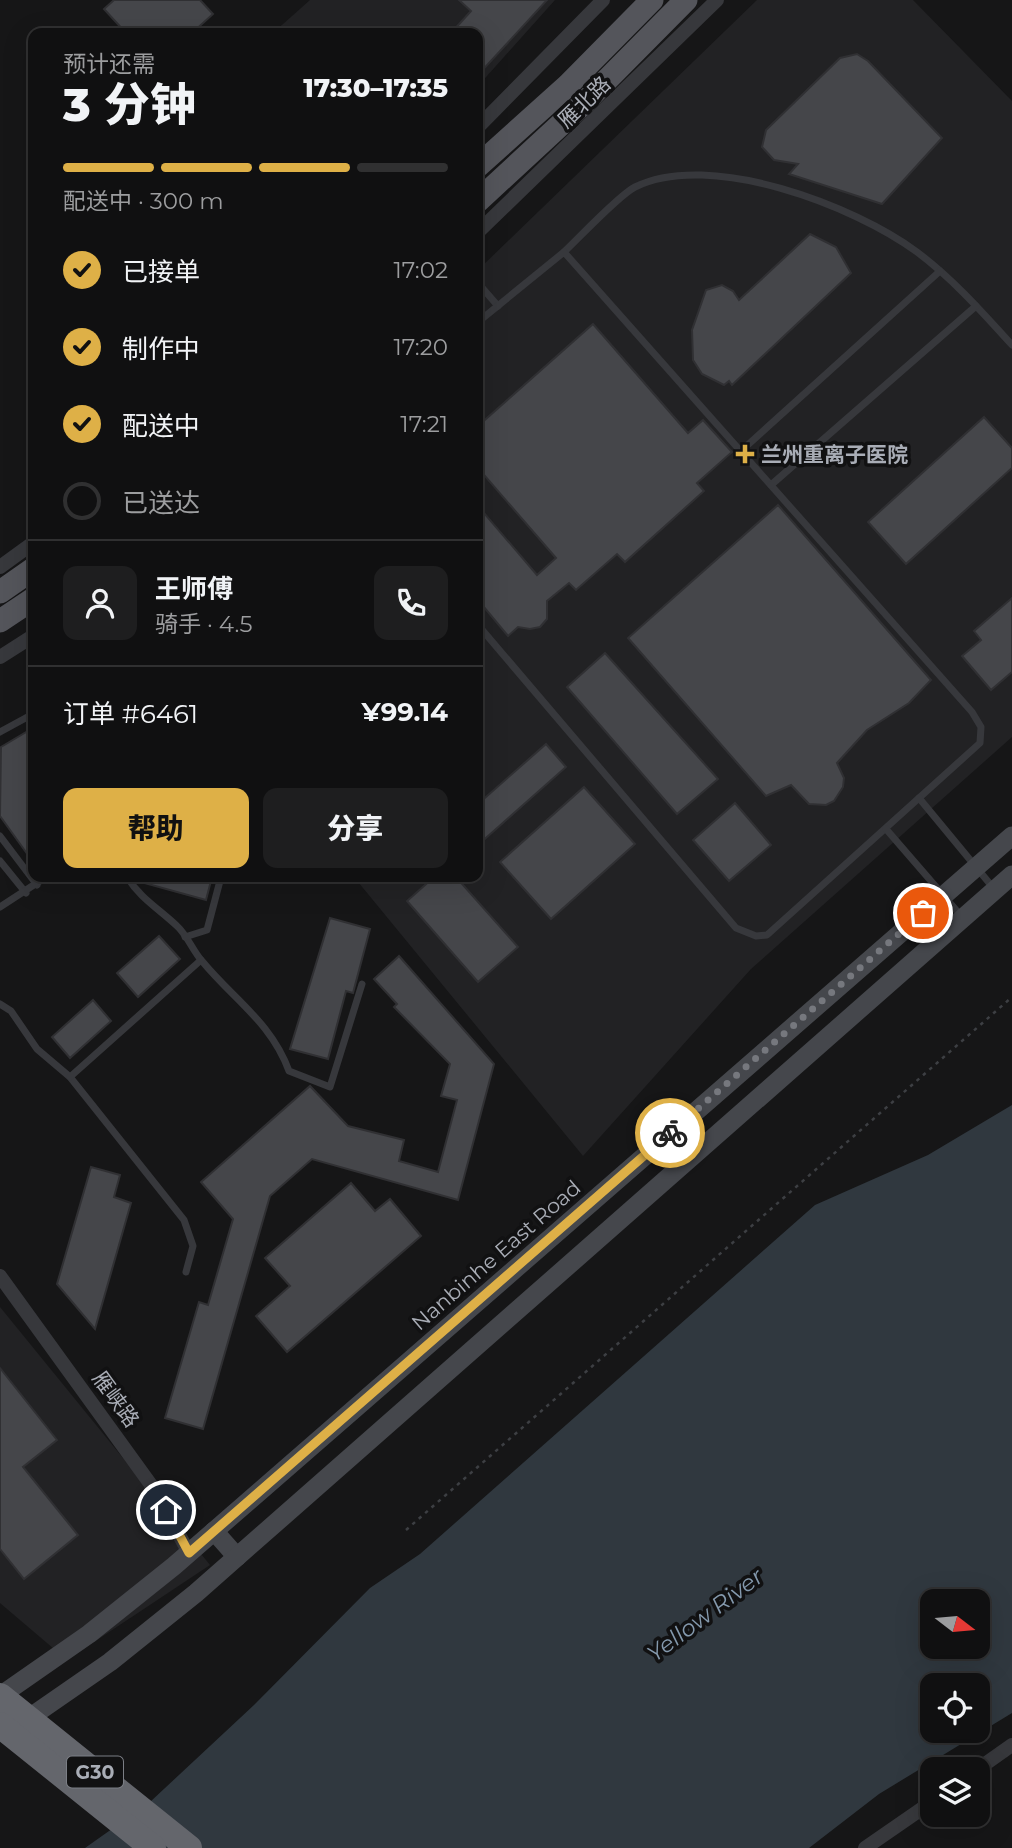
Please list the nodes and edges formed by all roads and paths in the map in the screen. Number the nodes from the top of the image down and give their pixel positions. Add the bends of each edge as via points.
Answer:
1 (603, 0) edge
2 (652, 0) edge
3 (686, 0) edge
4 (717, 0) edge
5 (483, 122) edge
6 (483, 162) edge
7 (483, 196) edge
8 (483, 227) edge
9 (564, 252) junction
10 (940, 271) junction
11 (483, 288) edge
12 (498, 306) junction
13 (976, 306) junction
14 (483, 318) edge
15 (1012, 345) edge
16 (741, 451) junction
17 (771, 485) junction
18 (28, 547) edge
19 (0, 567) edge
20 (28, 572) edge
21 (0, 592) edge
22 (28, 602) edge
23 (0, 621) edge
24 (483, 631) edge
25 (28, 639) edge
26 (0, 657) edge
27 (28, 716) edge
28 (0, 732) edge
29 (919, 798) junction
30 (886, 829) junction
31 (0, 836) edge
32 (1012, 836) edge
33 (0, 861) edge
34 (976, 867) junction
35 (28, 873) edge
36 (1012, 875) edge
37 (35, 882) edge
38 (40, 882) edge
39 (131, 882) edge
40 (220, 882) edge
41 (37, 885) junction
42 (995, 891) junction
43 (26, 892) junction
44 (944, 895) junction
45 (0, 907) edge
46 (964, 919) junction
47 (186, 937) junction
48 (201, 960) junction
49 (362, 984) dead end
50 (1012, 997) edge
51 (0, 1004) edge
52 (70, 1077) junction
53 (186, 1272) dead end
54 (0, 1276) edge
55 (406, 1530) dead end
56 (214, 1531) junction
57 (189, 1553) junction
58 (237, 1557) junction
59 (0, 1696) edge
60 (0, 1725) edge
61 (0, 1737) edge
62 (1012, 1745) edge
63 (990, 1761) edge
64 (920, 1810) edge
65 (153, 1848) edge
66 (189, 1848) edge
67 (865, 1848) edge

1 - 5 street
2 - 6 main road, 雁北路
3 - 7 main road, 雁北路
4 - 8 street
9 - 10 lane via 634,187 662,179 717,174 783,189 859,218
9 - 12 lane
9 - 16 lane
10 - 13 lane
10 - 16 lane
11 - 12 lane
12 - 14 lane
13 - 15 lane
13 - 17 lane
16 - 17 lane
17 - 29 lane via 981,727 981,743
18 - 19 street
20 - 21 main road
22 - 23 main road
24 - 30 lane via 736,928 746,934 767,935
25 - 26 street
27 - 28 lane
29 - 30 lane
29 - 34 lane
30 - 44 lane
31 - 35 lane
32 - 34 main road, Nanbinhe East Road
33 - 43 lane
34 - 42 lane
34 - 44 main road, Nanbinhe East Road
36 - 42 main road
37 - 41 lane
38 - 41 lane
39 - 47 lane via 152,908
40 - 47 lane via 207,930
41 - 43 lane
42 - 46 main road
43 - 45 lane
44 - 46 lane
44 - 56 main road, Nanbinhe East Road
46 - 58 main road
47 - 48 lane
48 - 49 lane via 265,1024 289,1071 330,1087
48 - 52 lane
50 - 55 path
51 - 52 lane via 11,1011 37,1049
52 - 53 lane via 184,1220 193,1246
54 - 57 street, 雁峡路 via 154,1489
56 - 57 main road, Nanbinhe East Road
56 - 58 main road
57 - 59 main road, Nanbinhe East Road
58 - 61 main road via 110,1662
59 - 66 highway, G30
60 - 65 highway, G30
62 - 63 street
64 - 67 street

